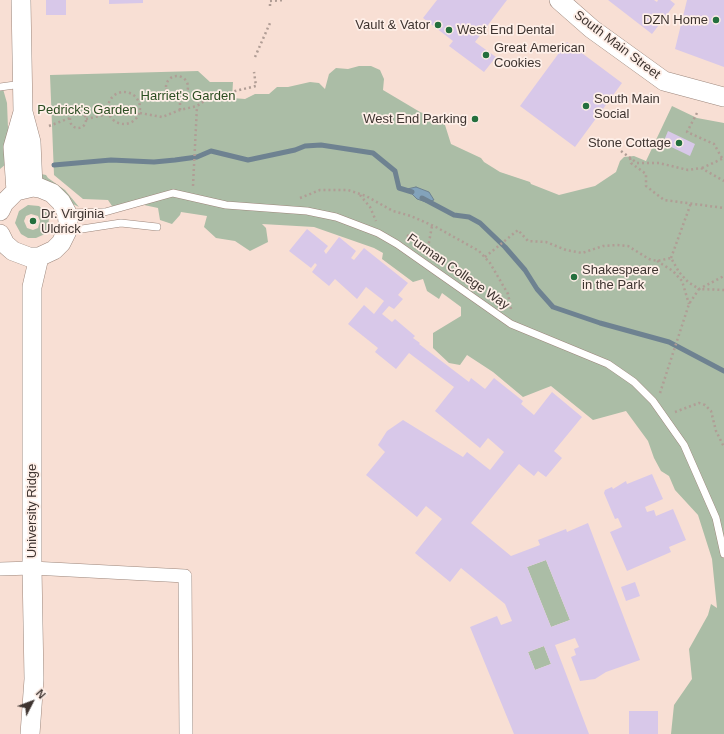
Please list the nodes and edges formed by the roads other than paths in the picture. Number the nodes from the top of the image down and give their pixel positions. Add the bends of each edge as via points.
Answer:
1 (21, 0) edge
2 (559, 0) edge
3 (23, 84) junction
4 (0, 87) edge
5 (724, 97) edge
6 (24, 189) junction
7 (120, 209) junction
8 (0, 210) edge
9 (67, 222) junction
10 (121, 223) junction
11 (157, 227) dead end
12 (0, 234) edge
13 (13, 251) junction
14 (39, 256) junction
15 (32, 287) junction
16 (724, 554) edge
17 (32, 568) junction
18 (0, 569) edge
19 (30, 734) edge
20 (186, 734) edge

1 - 3 street
2 - 5 street, South Main Street via 592,29 664,81
3 - 4 lane
3 - 6 street via 23,112 31,142
6 - 8 street via 4,203
6 - 9 street via 46,190 57,197
7 - 9 lane, Furman College Way
7 - 10 lane
7 - 16 lane, Furman College Way via 173,194 226,205 307,211 336,217 378,233 511,324 608,364 634,382 653,401 684,445 716,518
9 - 10 lane
9 - 14 street via 61,243 54,250
10 - 11 lane
12 - 13 street, University Ridge
13 - 14 street via 29,257
13 - 15 street, University Ridge
14 - 15 street, University Ridge
15 - 17 street, University Ridge
17 - 18 street
17 - 19 street, University Ridge via 34,679
17 - 20 street via 185,576

